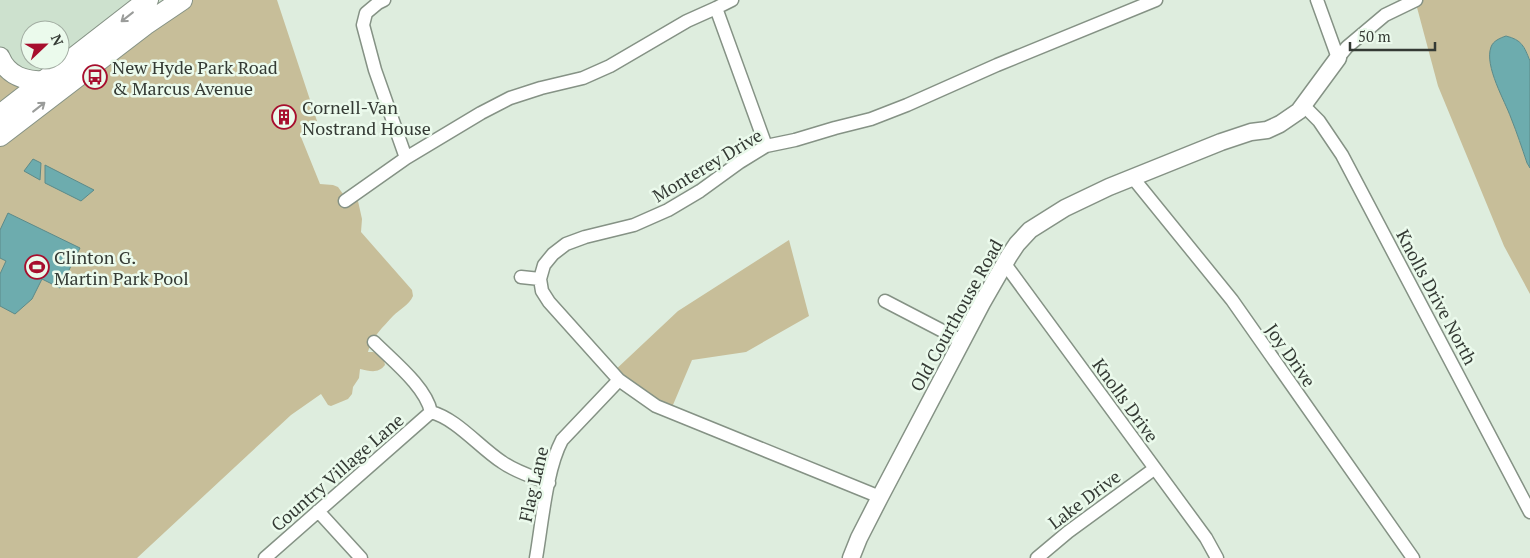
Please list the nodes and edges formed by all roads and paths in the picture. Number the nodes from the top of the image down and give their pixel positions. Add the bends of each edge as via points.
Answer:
1 (148, 0) edge
2 (182, 0) edge
3 (384, 0) edge
4 (732, 0) edge
5 (1156, 0) edge
6 (1318, 0) edge
7 (1416, 0) edge
8 (716, 8) junction
9 (0, 57) edge
10 (1338, 58) junction
11 (45, 81) junction
12 (1303, 105) junction
13 (0, 115) edge
14 (0, 136) edge
15 (766, 146) junction
16 (406, 158) junction
17 (1133, 178) junction
18 (345, 201) dead end
19 (1004, 264) junction
20 (521, 277) dead end
21 (540, 279) junction
22 (885, 301) dead end
23 (962, 341) junction
24 (374, 342) dead end
25 (619, 380) junction
26 (431, 412) junction
27 (1154, 469) junction
28 (549, 483) junction
29 (880, 497) junction
30 (318, 511) junction
31 (1530, 512) edge
32 (265, 558) edge
33 (361, 558) edge
34 (536, 558) edge
35 (851, 558) edge
36 (1037, 558) edge
37 (1217, 558) edge
38 (1412, 558) edge

1 -> 11 main road
14 -> 2 main road
3 - 16 street via 366,13 363,24 374,70
4 - 8 street
5 - 15 street, Monterey Drive via 871,119
6 - 10 street
7 - 10 street via 1385,15
8 - 15 street
8 - 16 street via 583,78 510,98
9 - 11 main road via 18,78
10 - 12 street, Old Courthouse Road
11 - 13 main road
12 - 17 street, Old Courthouse Road via 1299,111 1267,130 1221,142
12 - 31 street, Knolls Drive North via 1319,121 1342,155
15 - 21 street, Monterey Drive via 668,210 634,225 585,236 566,244 544,265
16 - 18 street
17 - 19 street, Old Courthouse Road via 1065,208 1030,230
17 - 38 street, Joy Drive via 1232,300
19 - 23 street, Old Courthouse Road
19 - 27 street, Knolls Drive
20 - 21 street
21 - 25 street via 549,302
22 - 23 street
23 - 29 street, Old Courthouse Road
24 - 26 street via 426,396
25 - 28 street, Flag Lane via 562,440
25 - 29 street via 656,406
26 - 28 street via 449,420 514,470
26 - 30 street, Country Village Lane
27 - 36 street, Lake Drive
27 - 37 street, Knolls Drive via 1206,538
28 - 34 street, Flag Lane
29 - 35 street, Old Courthouse Road
30 - 32 street, Country Village Lane
30 - 33 street

